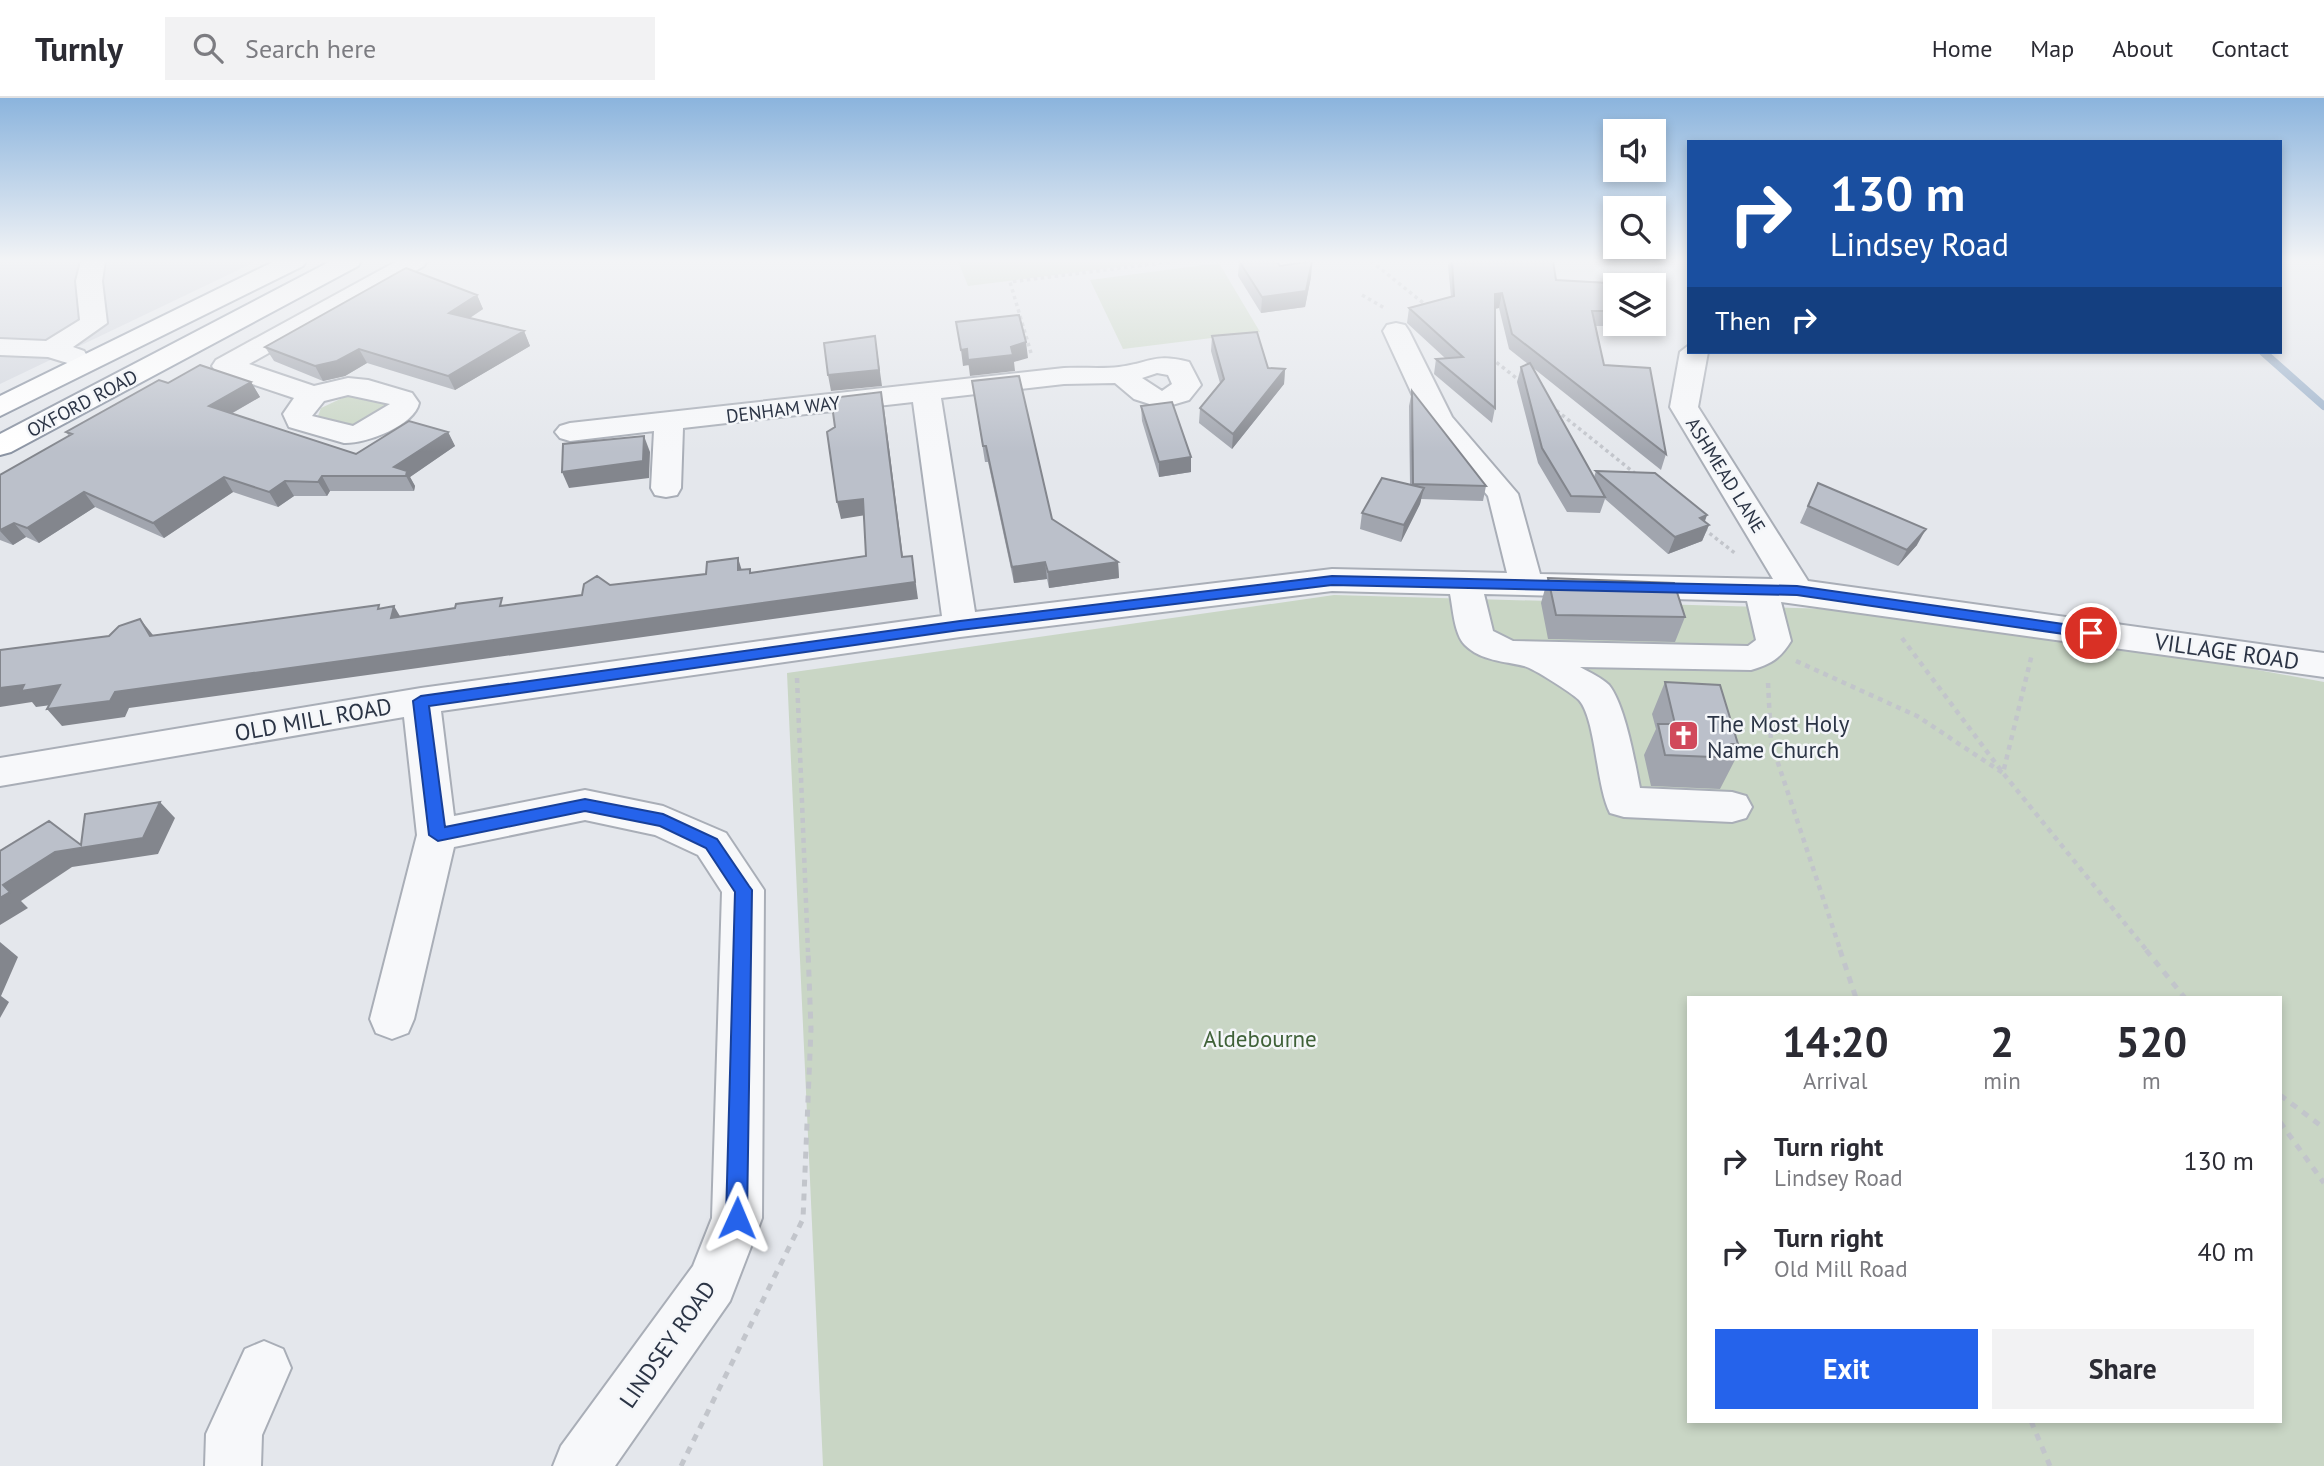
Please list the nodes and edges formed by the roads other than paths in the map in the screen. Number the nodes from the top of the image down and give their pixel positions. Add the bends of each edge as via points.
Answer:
1 (91, 325) edge
2 (166, 325) edge
3 (233, 325) edge
4 (300, 325) edge
5 (229, 327) junction
6 (1396, 331) dead end
7 (265, 344) junction
8 (0, 347) edge
9 (51, 349) junction
10 (1694, 354) edge
11 (89, 363) junction
12 (1122, 375) dead end
13 (926, 392) junction
14 (314, 396) dead end
15 (0, 408) edge
16 (675, 422) junction
17 (570, 432) dead end
18 (0, 446) edge
19 (666, 488) dead end
20 (1465, 584) junction
21 (1527, 586) junction
22 (1780, 590) junction
23 (960, 625) junction
24 (1533, 654) junction
25 (2324, 665) edge
26 (421, 701) junction
27 (0, 772) edge
28 (1732, 807) dead end
29 (438, 835) junction
30 (391, 1019) dead end
31 (264, 1368) dead end
32 (233, 1466) edge
33 (580, 1466) edge

1 - 9 street
2 - 11 highway, OXFORD ROAD
3 - 5 highway, OXFORD ROAD
4 - 7 street
5 - 7 street
5 - 18 highway, OXFORD ROAD
6 - 21 street via 1439,420 1503,494
7 - 14 street via 226,366
8 - 9 street
9 - 11 street
10 - 22 street, ASHMEAD LANE via 1684,407
11 - 15 highway, OXFORD ROAD
12 - 13 street, DENHAM WAY via 1052,377
13 - 16 street, DENHAM WAY
13 - 23 street
16 - 17 street, DENHAM WAY
16 - 19 street
20 - 21 street, OLD MILL ROAD
20 - 23 street, OLD MILL ROAD via 1332,580
20 - 24 street via 1477,637 1507,653
21 - 22 street, OLD MILL ROAD
22 - 24 street, ASHMEAD LANE via 1774,641 1768,650 1751,658
22 - 25 street, VILLAGE ROAD
23 - 26 street, OLD MILL ROAD
24 - 28 street via 1595,693 1611,738 1624,802
26 - 27 street, OLD MILL ROAD
26 - 29 street
29 - 30 street
29 - 33 street, LINDSEY ROAD via 585,805 663,821 712,844 743,890 737,1218 712,1283
31 - 32 street via 234,1434

